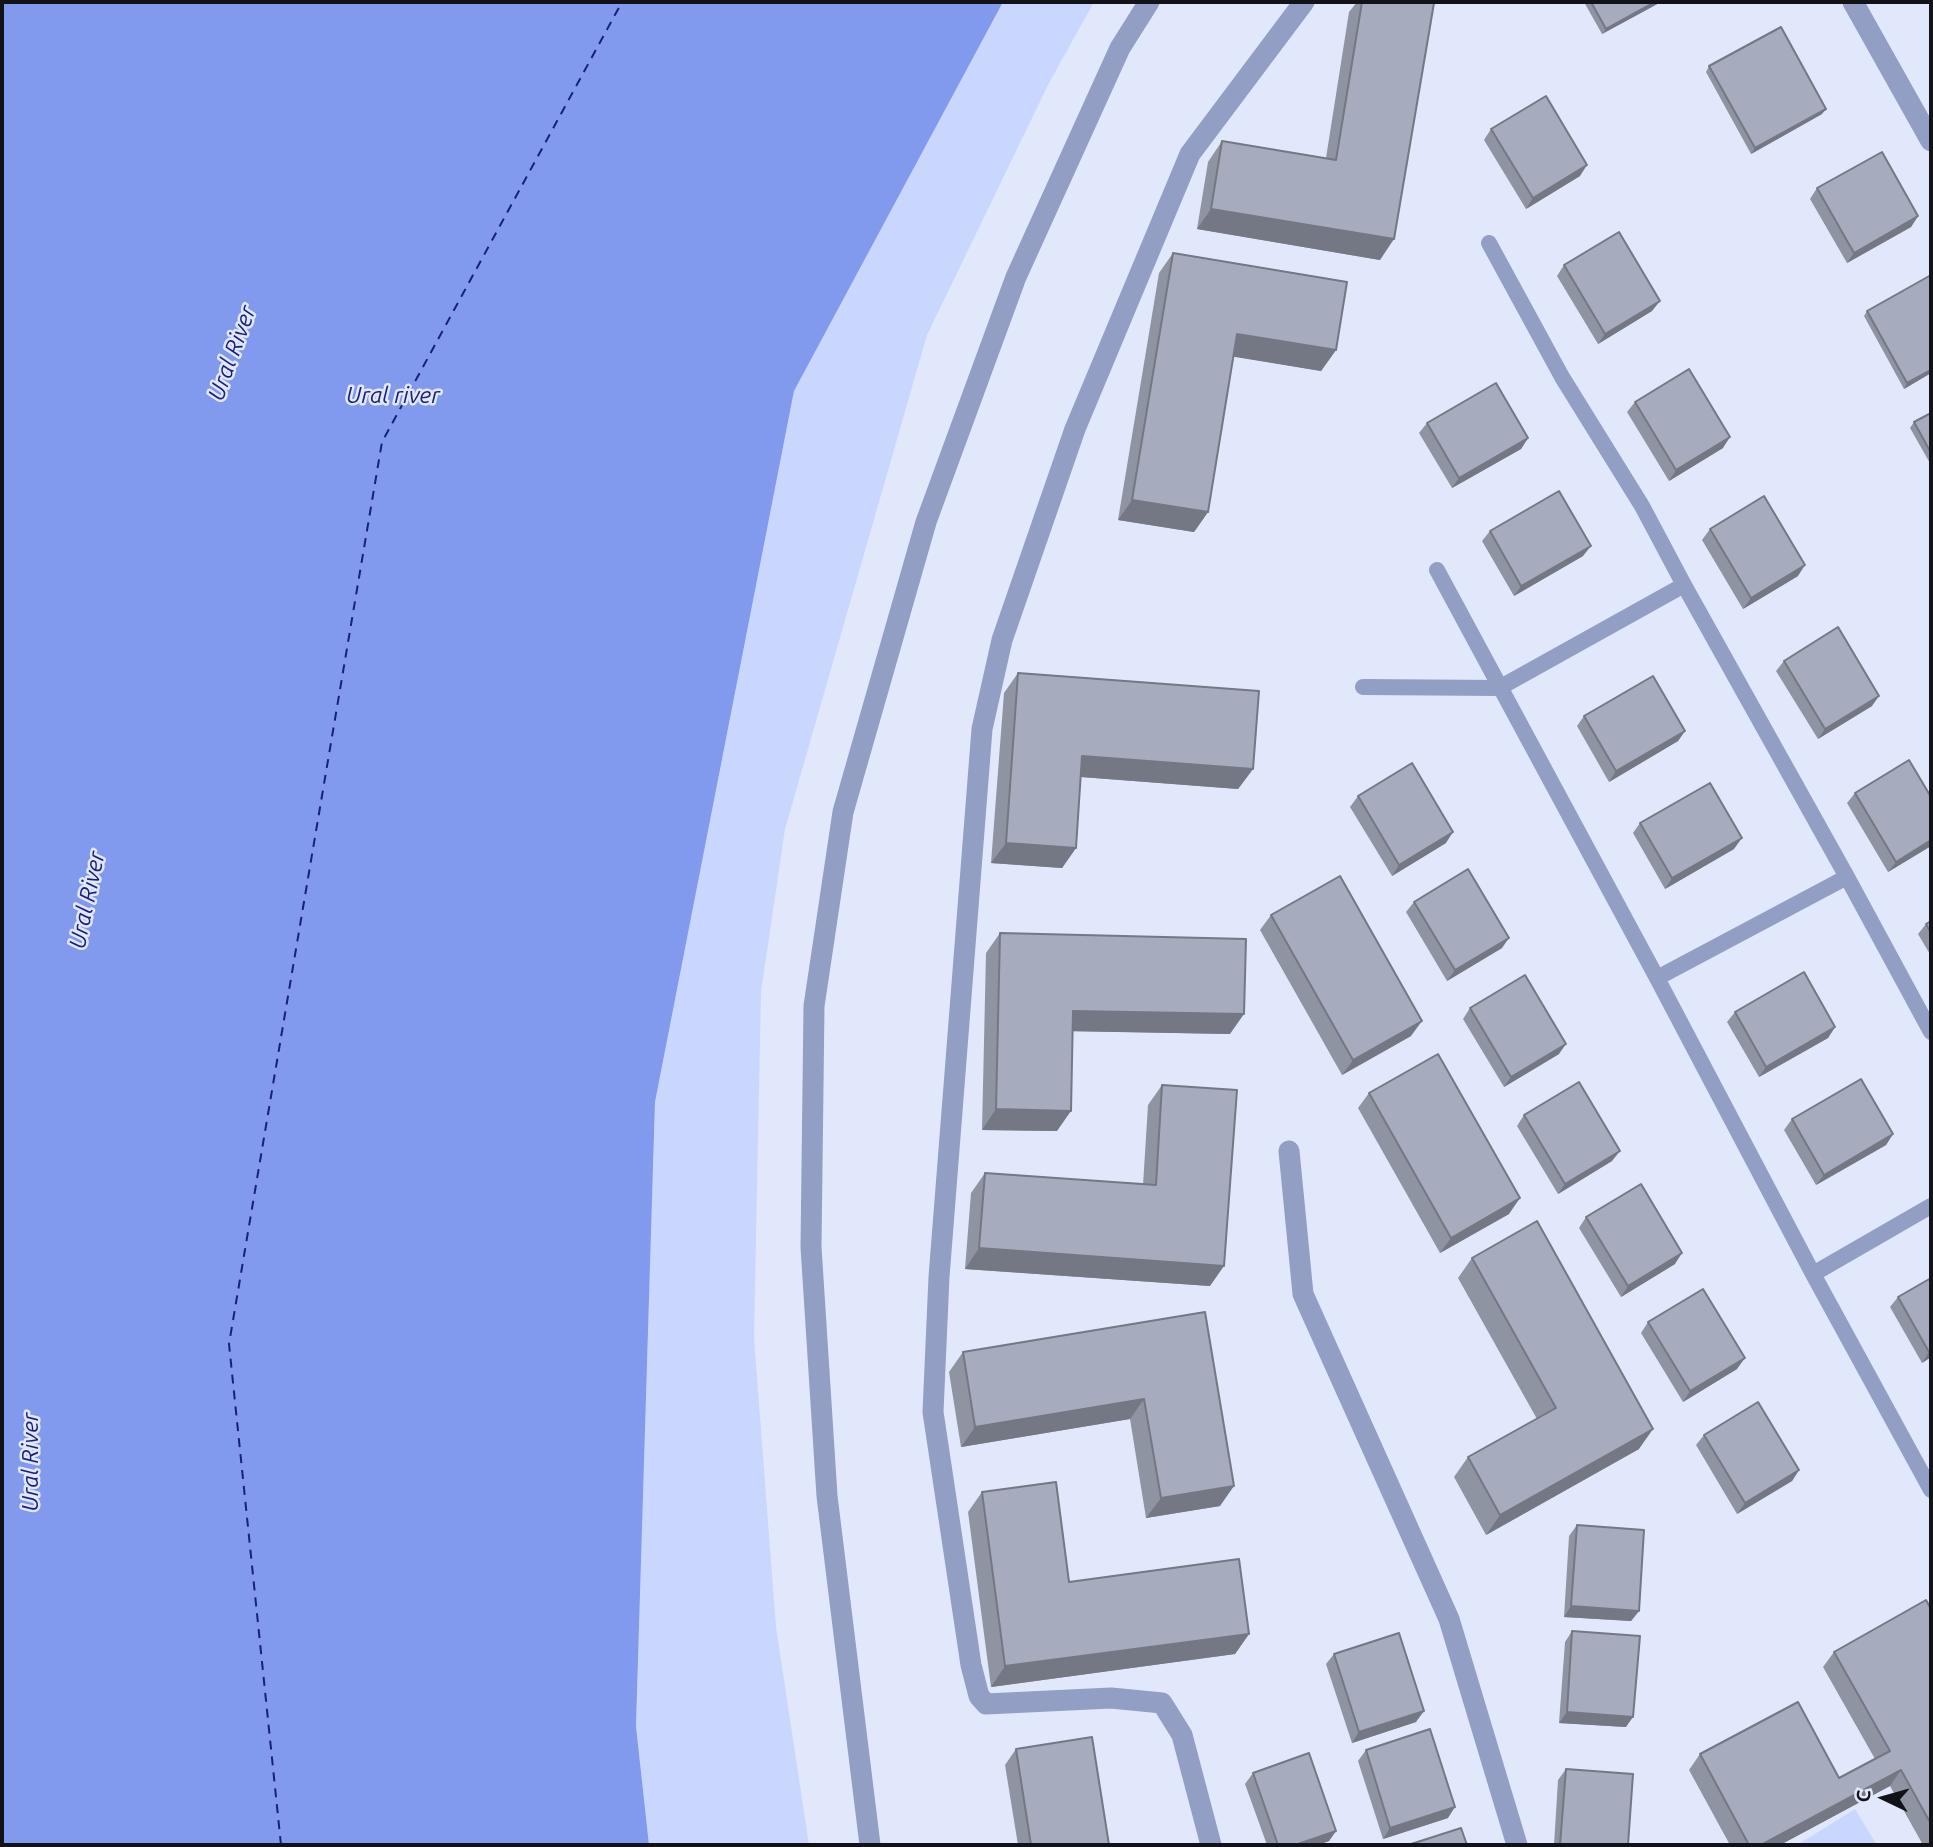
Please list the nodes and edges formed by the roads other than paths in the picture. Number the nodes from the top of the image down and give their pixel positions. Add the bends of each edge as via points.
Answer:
1 (1149, 2) edge
2 (1304, 2) edge
3 (1853, 2) edge
4 (1931, 141) edge
5 (1489, 243) dead end
6 (1437, 570) dead end
7 (1684, 585) junction
8 (1363, 687) dead end
9 (1499, 688) junction
10 (1847, 877) junction
11 (1657, 978) junction
12 (1931, 1032) edge
13 (1289, 1151) dead end
14 (1931, 1206) edge
15 (1813, 1275) junction
16 (1931, 1490) edge
17 (870, 1845) edge
18 (1211, 1845) edge
19 (1517, 1845) edge

1 - 17 street via 1121,48 1016,277 926,522 843,812 837,851 814,1006 811,1247 827,1496
2 - 18 street via 1191,155 1075,429 1002,639 982,729 938,1291 933,1412 979,1696 986,1704 1111,1698 1163,1703 1182,1735
3 - 4 street
5 - 7 lane
6 - 9 lane
7 - 9 lane
7 - 10 lane
8 - 9 lane
9 - 11 lane
10 - 11 lane
10 - 12 lane
11 - 15 lane
13 - 19 street via 1303,1294 1449,1619
14 - 15 lane
15 - 16 lane

